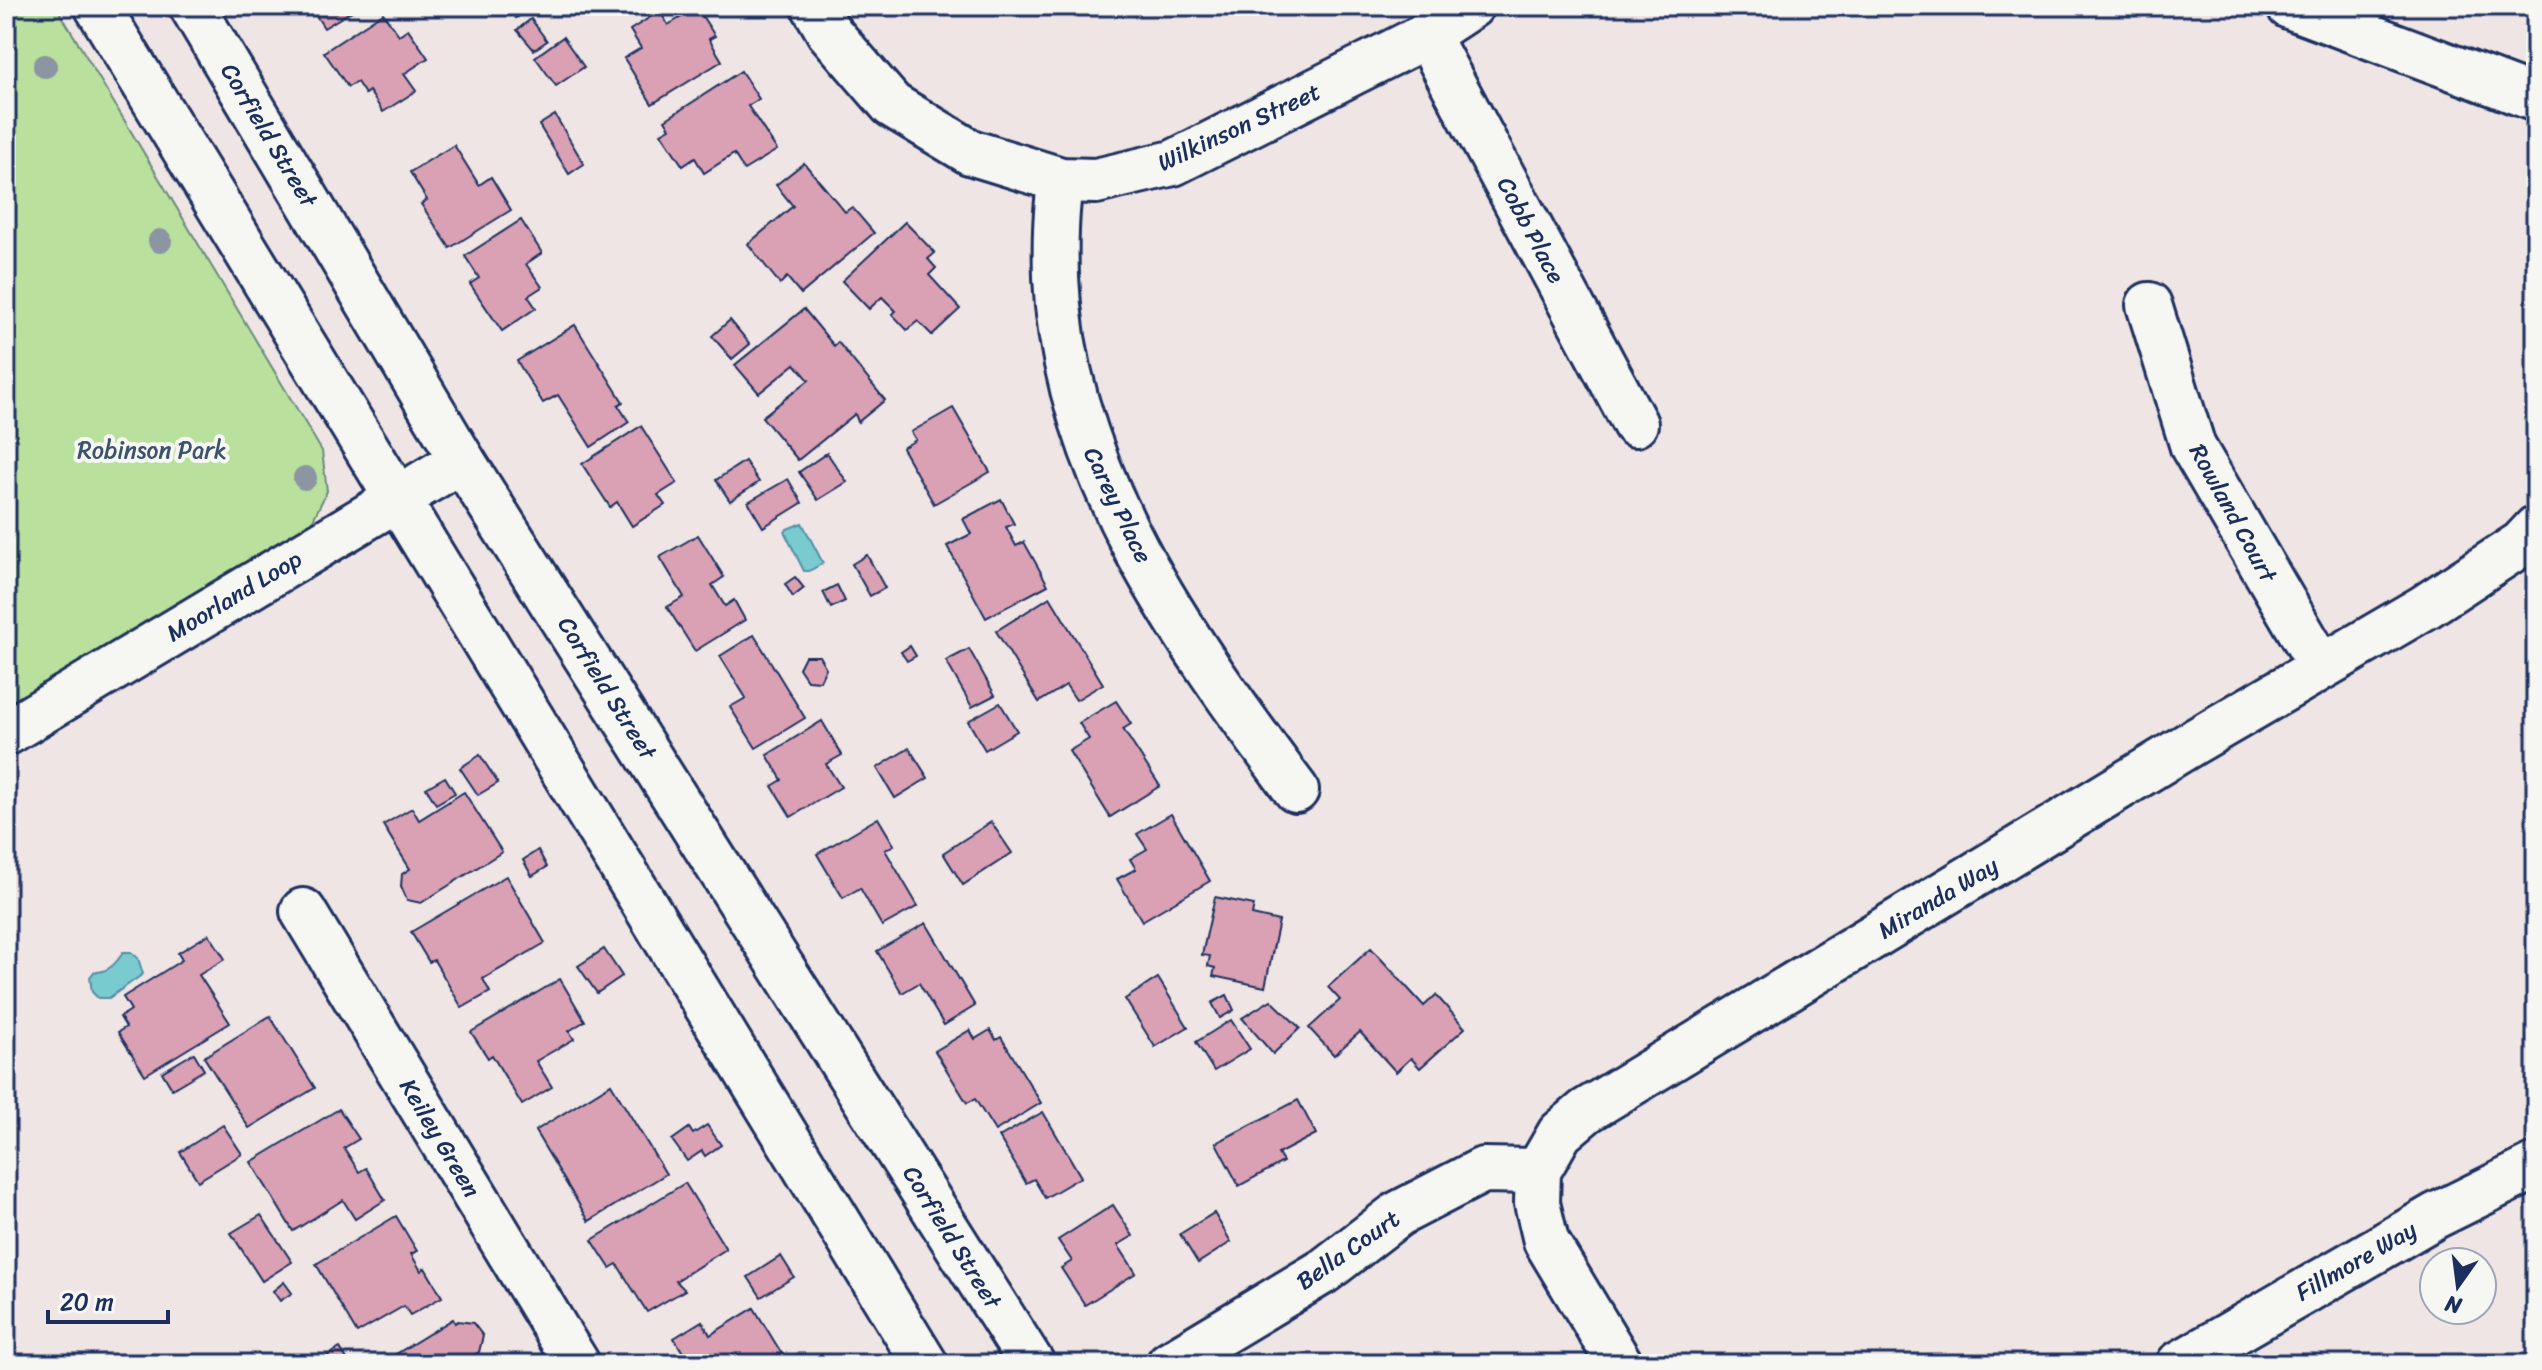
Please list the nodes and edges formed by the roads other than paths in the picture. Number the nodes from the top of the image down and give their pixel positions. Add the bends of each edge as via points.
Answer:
1 (97, 6) edge
2 (192, 6) edge
3 (814, 6) edge
4 (1471, 6) edge
5 (2289, 6) edge
6 (1427, 35) junction
7 (2536, 99) edge
8 (1061, 180) junction
9 (2149, 305) dead end
10 (1635, 424) dead end
11 (462, 460) junction
12 (396, 498) junction
13 (2531, 547) edge
14 (2321, 666) junction
15 (6, 733) edge
16 (1296, 790) dead end
17 (303, 911) dead end
18 (2536, 1166) edge
19 (1538, 1171) junction
20 (2195, 1360) edge
21 (577, 1364) edge
22 (925, 1364) edge
23 (1032, 1364) edge
24 (1169, 1364) edge
25 (1620, 1364) edge

1 - 12 street
2 - 11 street, Corfield Street
3 - 8 street, Wilkinson Street via 829,32 892,105 970,152
4 - 6 street, Wilkinson Street
5 - 7 street
6 - 8 street, Wilkinson Street via 1173,163 1096,181
6 - 10 street, Cobb Place
8 - 16 street, Carey Place via 1055,239 1057,299 1067,373 1084,433 1112,503 1211,675
9 - 14 street, Rowland Court via 2193,447
11 - 12 street, Moorland Loop
11 - 23 street, Corfield Street
12 - 15 street, Moorland Loop
12 - 22 street
13 - 14 street, Miranda Way
14 - 19 street, Miranda Way via 1586,1111 1560,1133
17 - 21 street, Keiley Green
18 - 20 street, Fillmore Way via 2435,1216
19 - 24 street, Bella Court via 1483,1170 1410,1207 1324,1271
19 - 25 street via 1537,1203 1546,1241

